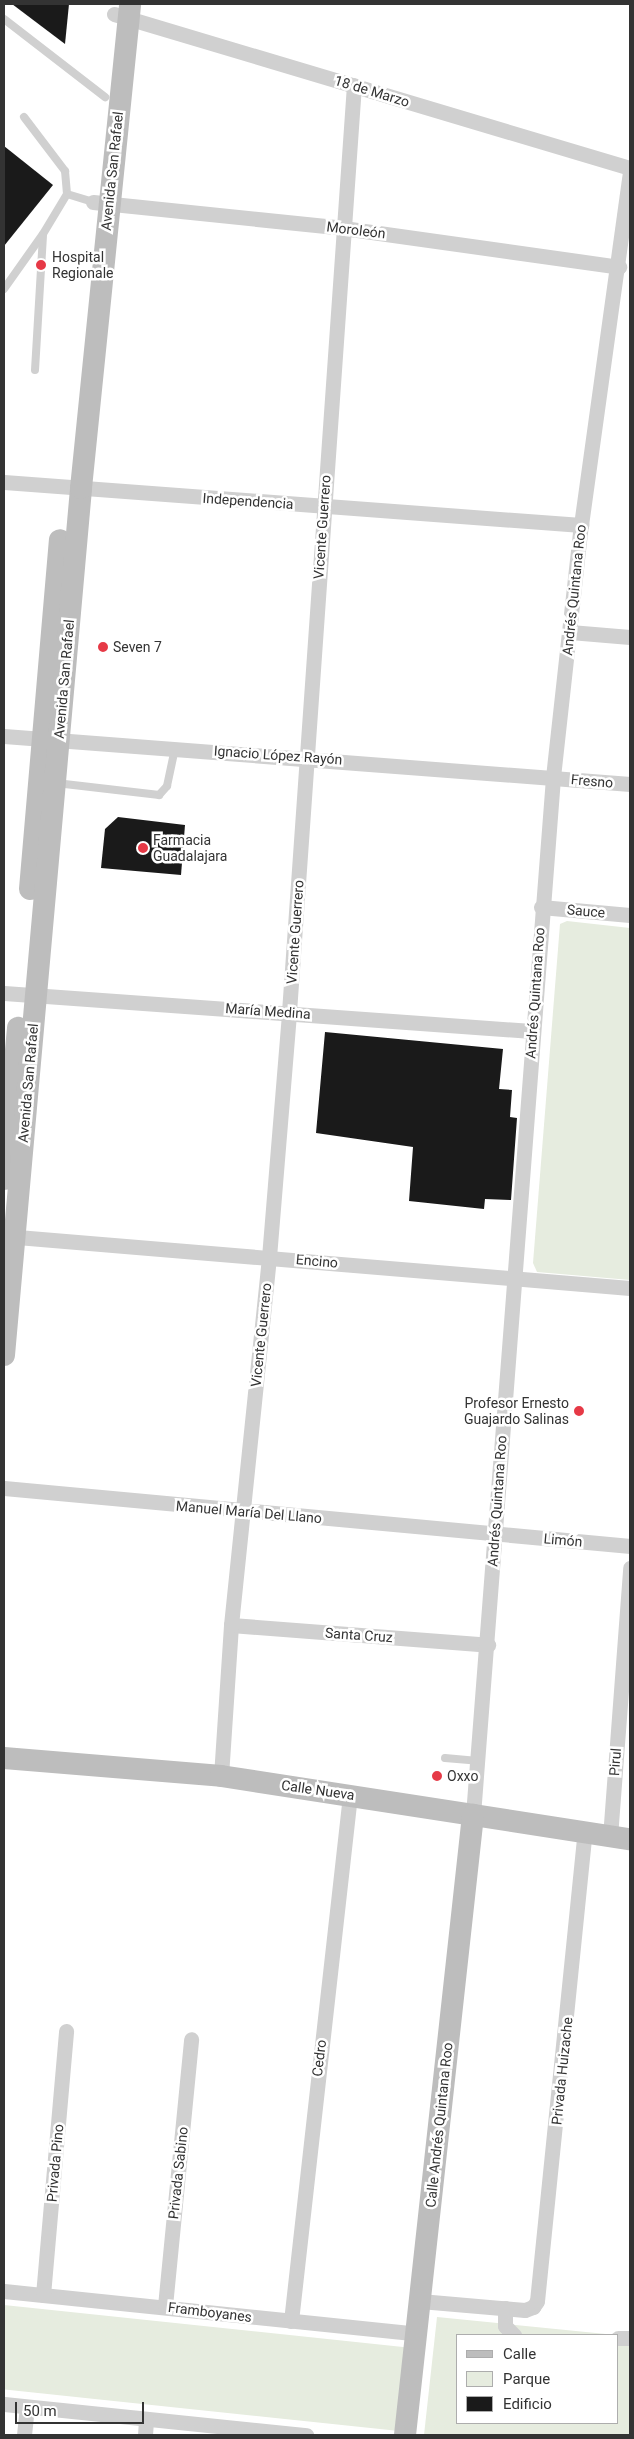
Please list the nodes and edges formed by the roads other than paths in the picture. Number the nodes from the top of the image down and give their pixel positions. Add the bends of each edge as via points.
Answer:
1 (122, 10) edge
2 (4, 19) edge
3 (354, 85) junction
4 (105, 97) junction
5 (24, 117) dead end
6 (630, 168) edge
7 (630, 174) edge
8 (67, 194) junction
9 (100, 203) junction
10 (343, 228) junction
11 (44, 234) junction
12 (619, 267) junction
13 (4, 289) edge
14 (35, 370) dead end
15 (4, 482) edge
16 (73, 488) junction
17 (324, 507) junction
18 (582, 524) junction
19 (570, 632) junction
20 (630, 637) edge
21 (4, 736) edge
22 (51, 739) junction
23 (175, 748) junction
24 (307, 757) junction
25 (553, 777) junction
26 (47, 782) junction
27 (630, 784) edge
28 (541, 907) junction
29 (630, 915) edge
30 (20, 995) edge
31 (289, 1012) junction
32 (532, 1030) junction
33 (4, 1179) edge
34 (10, 1236) edge
35 (270, 1258) junction
36 (512, 1278) junction
37 (630, 1288) edge
38 (4, 1355) edge
39 (4, 1488) edge
40 (243, 1512) junction
41 (495, 1534) junction
42 (630, 1546) edge
43 (630, 1568) edge
44 (231, 1625) junction
45 (488, 1644) junction
46 (4, 1758) edge
47 (445, 1758) dead end
48 (478, 1761) junction
49 (221, 1776) junction
50 (350, 1794) junction
51 (473, 1815) junction
52 (585, 1832) junction
53 (620, 1838) edge
54 (66, 2031) dead end
55 (191, 2039) dead end
56 (4, 2291) edge
57 (43, 2295) junction
58 (420, 2301) junction
59 (165, 2306) junction
60 (505, 2308) junction
61 (291, 2321) junction
62 (417, 2334) junction
63 (513, 2334) edge
64 (4, 2404) edge
65 (27, 2407) junction
66 (146, 2419) junction
67 (276, 2434) edge
68 (24, 2435) edge
69 (145, 2435) edge
70 (306, 2435) edge
71 (405, 2435) edge

1 - 3 street, 18 de Marzo
1 - 4 street, Avenida San Rafael
1 - 9 street, Avenida San Rafael
2 - 4 lane
3 - 6 street, 18 de Marzo
3 - 10 street, Vicente Guerrero
4 - 9 street, Avenida San Rafael
5 - 8 lane via 65,172
7 - 12 street, Andrés Quintana Roo
8 - 9 lane
8 - 11 lane
9 - 10 street, Moroleón
9 - 16 street, Avenida San Rafael
10 - 12 street, Moroleón
10 - 17 street, Vicente Guerrero
11 - 13 lane
11 - 14 lane
12 - 18 street, Andrés Quintana Roo
15 - 16 street, Independencia
16 - 17 street, Independencia
16 - 22 street, Avenida San Rafael
17 - 18 street, Independencia
17 - 24 street, Vicente Guerrero
18 - 19 street, Andrés Quintana Roo
19 - 20 street
19 - 25 street, Andrés Quintana Roo
21 - 22 street, Ignacio López Rayón
22 - 23 street, Ignacio López Rayón
22 - 26 street, Avenida San Rafael
23 - 24 street, Ignacio López Rayón
23 - 26 lane via 167,786 159,795
24 - 25 street, Ignacio López Rayón
24 - 31 street, Vicente Guerrero
25 - 27 street, Fresno
25 - 28 street, Andrés Quintana Roo
26 - 30 street, Avenida San Rafael
28 - 29 street, Sauce
28 - 32 street, Andrés Quintana Roo
30 - 31 street, María Medina
30 - 33 street, Avenida San Rafael
30 - 34 street, Avenida San Rafael
31 - 32 street, María Medina
31 - 35 street, Vicente Guerrero
32 - 36 street, Andrés Quintana Roo
34 - 35 street, Encino
34 - 38 street, Avenida San Rafael
35 - 36 street, Encino
35 - 40 street, Vicente Guerrero
36 - 37 street, Encino
36 - 41 street, Andrés Quintana Roo
39 - 40 street, Manuel María Del Llano
40 - 41 street, Manuel María Del Llano
40 - 44 street, Vicente Guerrero
41 - 42 street, Limón
41 - 45 street, Andrés Quintana Roo
43 - 53 street, Pirul
44 - 45 street, Santa Cruz
44 - 49 street, Vicente Guerrero
45 - 48 street, Andrés Quintana Roo
46 - 49 street, Calle Nueva
47 - 48 lane
48 - 51 street, Andrés Quintana Roo
49 - 50 street, Calle Nueva
50 - 51 street, Calle Nueva
50 - 61 street, Cedro
51 - 52 street, Calle Nueva
51 - 58 street, Calle Andrés Quintana Roo
52 - 53 street, Calle Nueva
52 - 60 street, Privada Huizache via 538,2301 533,2308
54 - 57 street, Privada Pino
55 - 59 street, Privada Sabino
56 - 57 street, Framboyanes
57 - 59 street, Framboyanes
58 - 60 street
58 - 62 street, Calle Andrés Quintana Roo
59 - 61 street, Framboyanes
60 - 63 street via 505,2326
61 - 62 street, Framboyanes
62 - 71 street, Calle Andrés Quintana Roo
64 - 65 street
65 - 66 street
65 - 68 street
66 - 67 street
66 - 69 street
67 - 70 street

